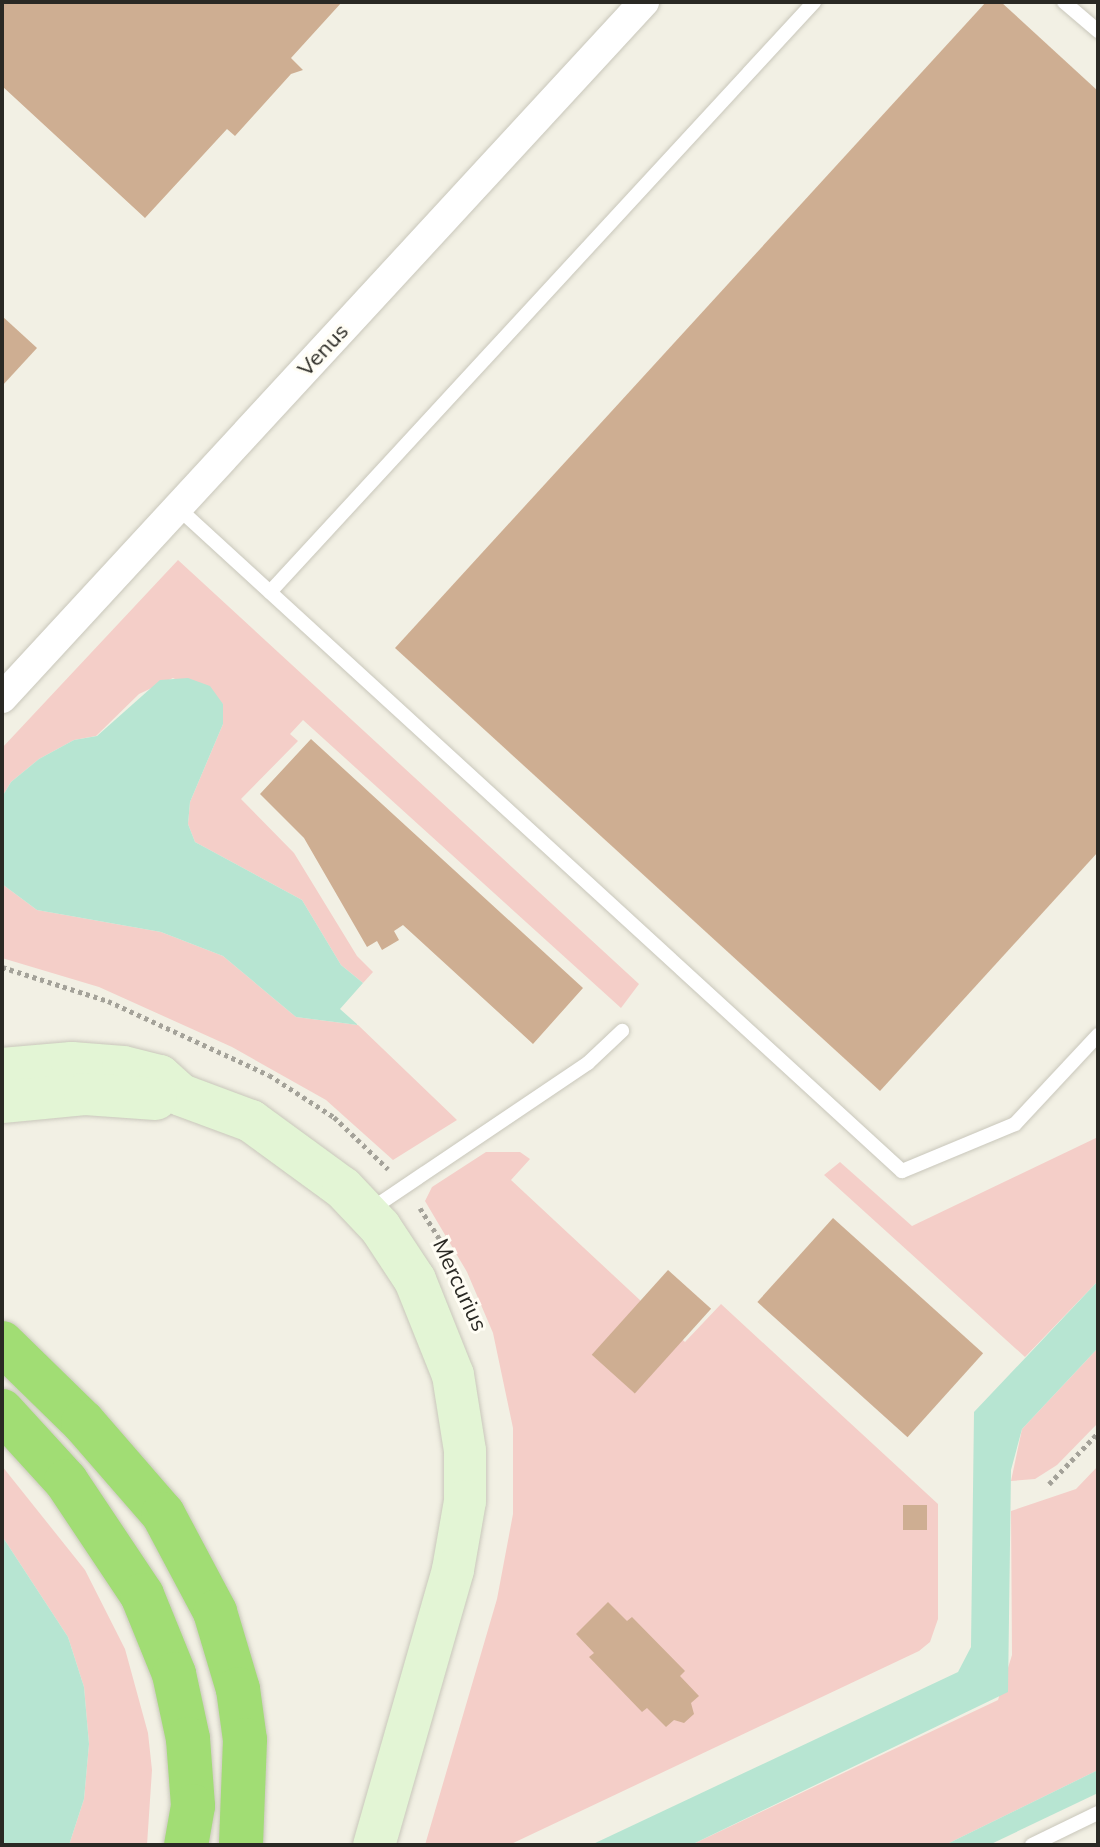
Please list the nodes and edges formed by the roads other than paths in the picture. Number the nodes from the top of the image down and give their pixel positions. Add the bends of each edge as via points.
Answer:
1 (644, 2) edge
2 (814, 2) edge
3 (1064, 2) edge
4 (1098, 31) edge
5 (177, 507) junction
6 (270, 592) junction
7 (2, 698) edge
8 (622, 1031) dead end
9 (1098, 1035) edge
10 (2, 1069) edge
11 (181, 1095) junction
12 (2, 1102) edge
13 (366, 1212) junction
14 (2, 1343) edge
15 (2, 1411) edge
16 (1098, 1813) edge
17 (186, 1845) edge
18 (241, 1845) edge
19 (374, 1845) edge
20 (1032, 1845) edge

1 - 5 street, Venus
2 - 6 lane
3 - 4 lane
5 - 6 lane
5 - 7 street, Venus
6 - 9 lane via 902,1171 1015,1124
8 - 13 lane via 588,1063
10 - 11 main road, Mercurius via 72,1063 123,1067 160,1076
11 - 12 main road, Mercurius via 153,1100 63,1094
11 - 13 main road, Mercurius via 279,1138 323,1170
13 - 19 main road, Mercurius via 415,1280 435,1323 453,1375 465,1451 458,1550
14 - 18 highway via 83,1422 163,1514 215,1612 238,1689 245,1740
15 - 17 highway via 66,1481 142,1595 174,1674 188,1739 193,1806
16 - 20 lane

